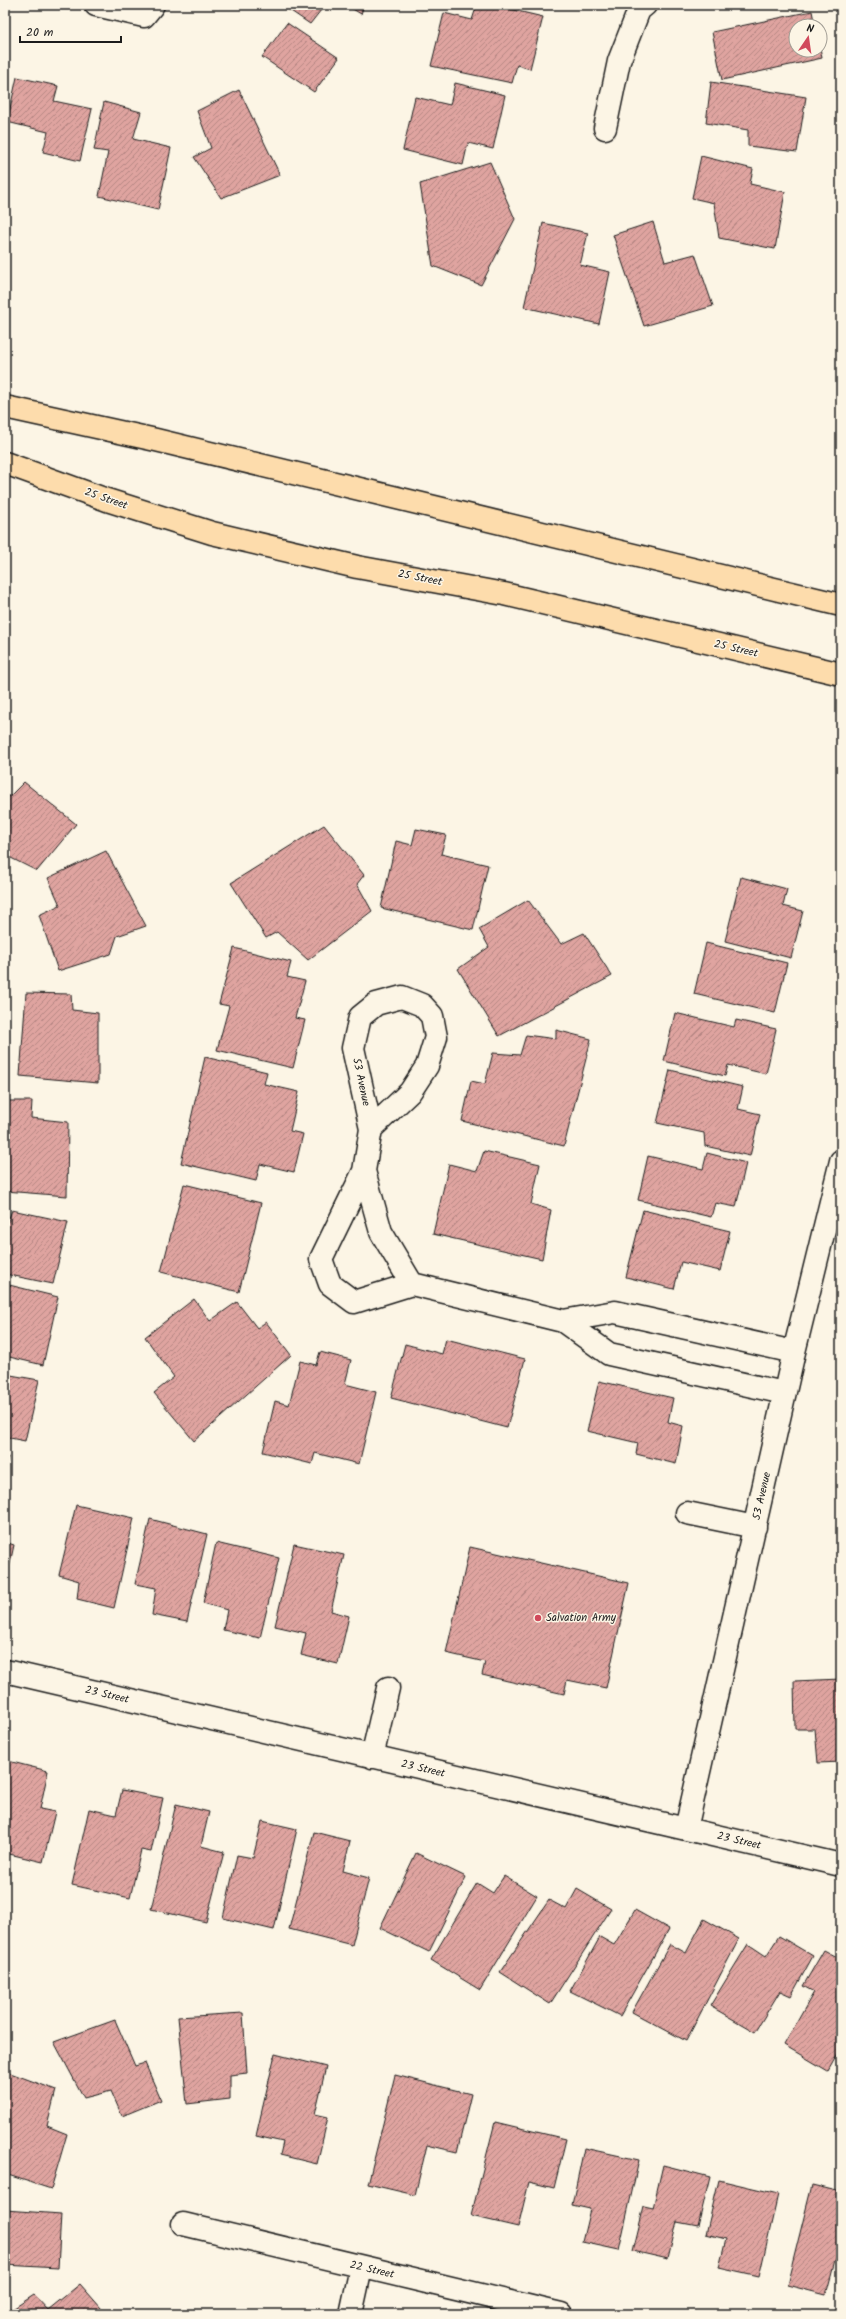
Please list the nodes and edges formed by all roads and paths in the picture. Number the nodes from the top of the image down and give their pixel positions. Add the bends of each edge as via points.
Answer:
1 (96, 5) edge
2 (645, 5) edge
3 (148, 10) edge
4 (605, 128) dead end
5 (5, 407) edge
6 (5, 463) edge
7 (841, 605) edge
8 (841, 674) edge
9 (370, 1129) junction
10 (841, 1161) edge
11 (364, 1171) junction
12 (412, 1284) junction
13 (563, 1321) junction
14 (794, 1352) junction
15 (784, 1393) junction
16 (687, 1513) dead end
17 (754, 1527) junction
18 (5, 1670) edge
19 (388, 1688) dead end
20 (372, 1758) junction
21 (686, 1829) junction
22 (841, 1865) edge
23 (183, 2224) dead end
24 (361, 2268) junction
25 (351, 2314) edge
26 (561, 2314) edge

1 - 3 street
2 - 4 street via 639,10 618,61
5 - 7 main road via 156,440
6 - 8 main road, 25 Street via 107,500 212,533 357,566 504,594
9 - 9 street, 53 Avenue via 410,1092 427,1066 436,1037 432,1016 422,1005 402,998 376,1004 360,1016 353,1048
9 - 11 street, 53 Avenue
10 - 14 street
11 - 12 street, 53 Avenue via 381,1232
11 - 12 street, 53 Avenue via 320,1259 330,1284 354,1302
12 - 13 street
13 - 14 street via 615,1312
13 - 15 street via 609,1354
14 - 15 street, 53 Avenue
15 - 17 street, 53 Avenue
16 - 17 street
17 - 21 street, 53 Avenue
18 - 20 street, 23 Street
19 - 20 street
20 - 21 street, 23 Street
21 - 22 street, 23 Street
23 - 24 street, 22 Street
24 - 25 street
24 - 26 street, 22 Street

